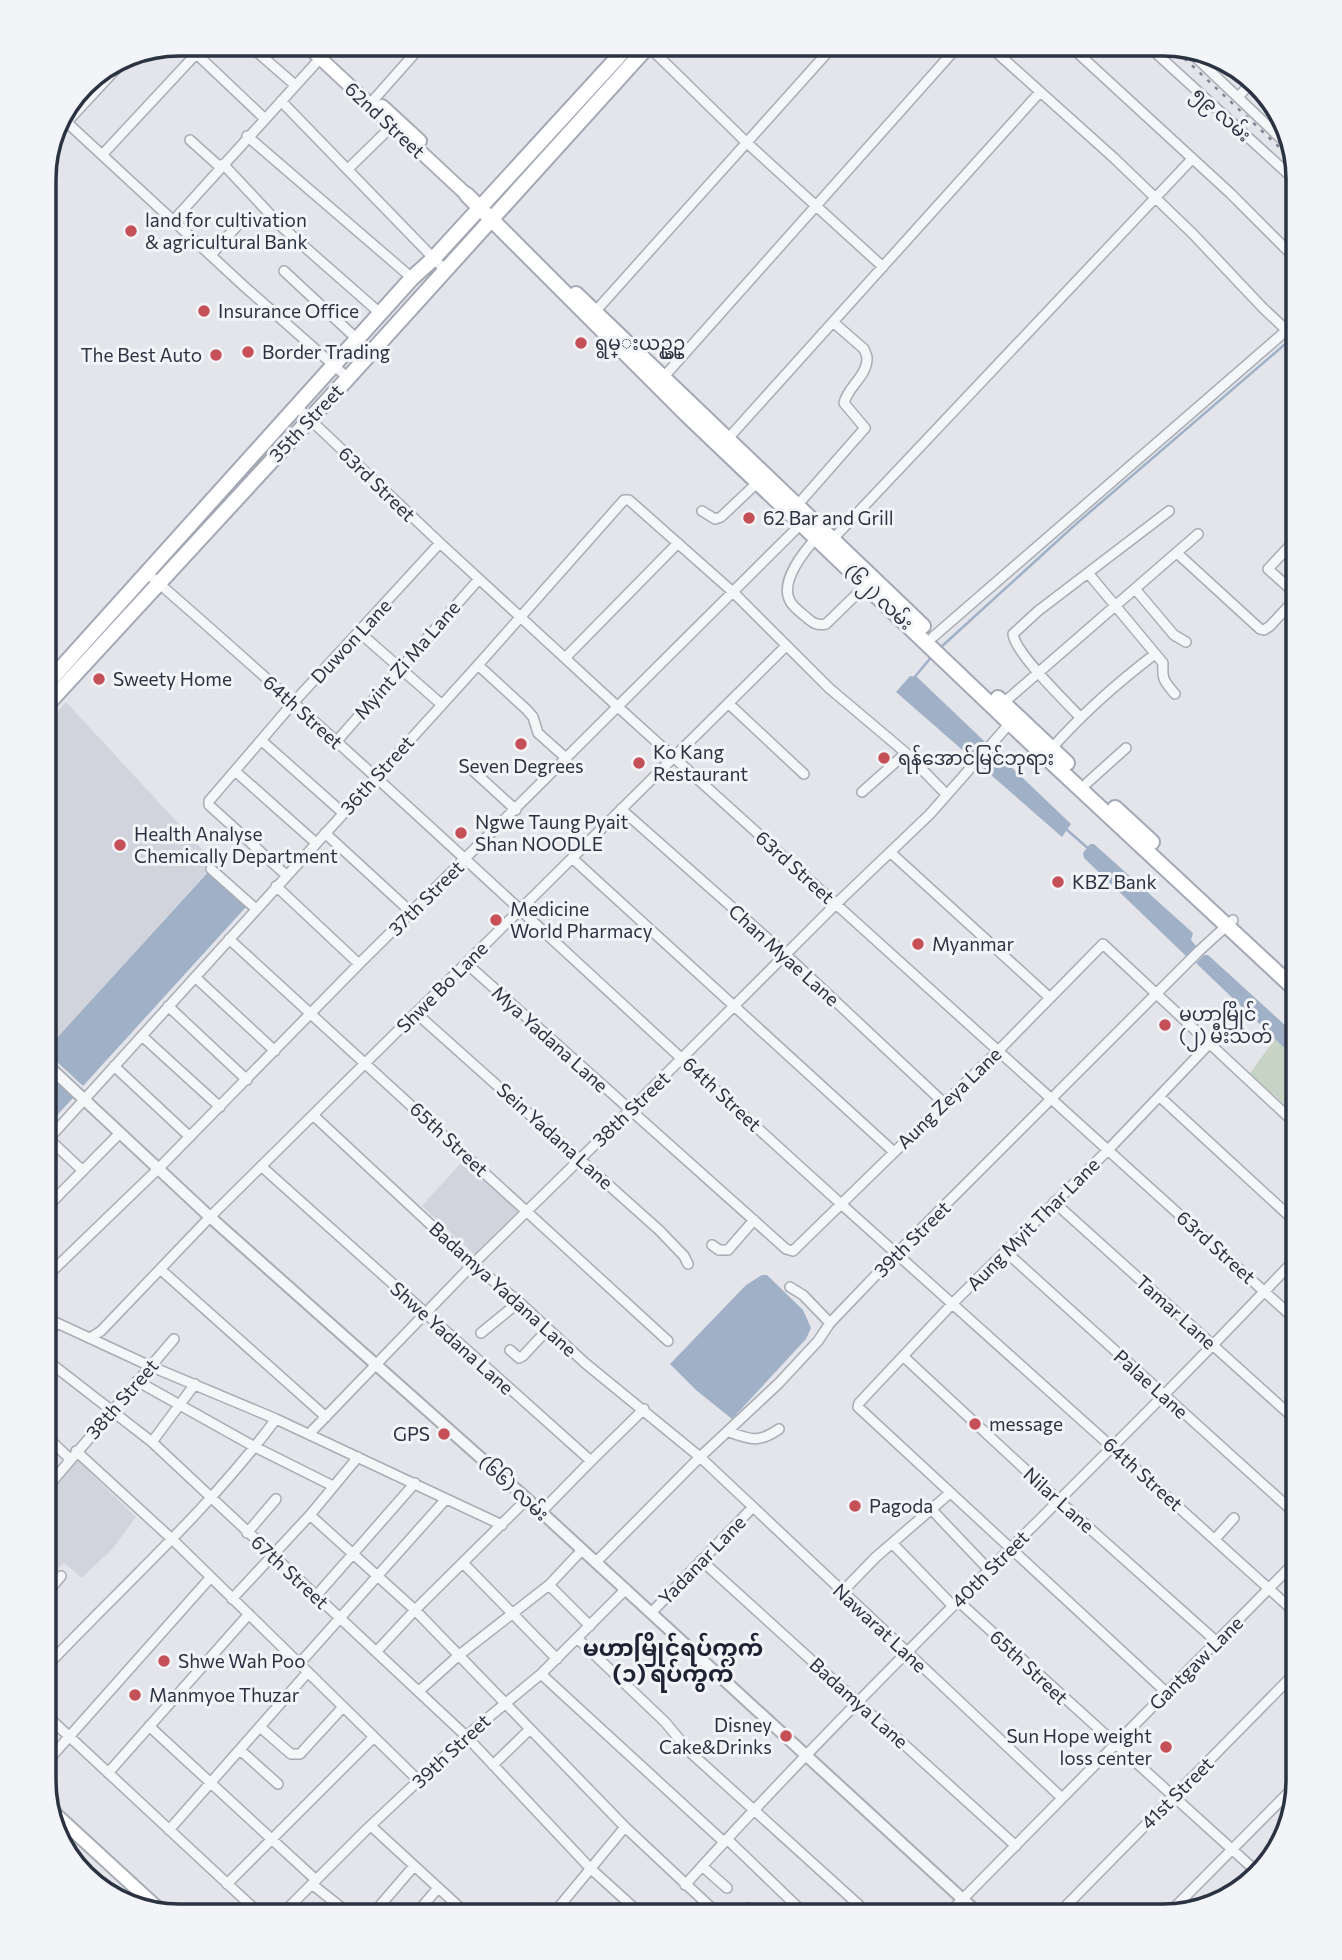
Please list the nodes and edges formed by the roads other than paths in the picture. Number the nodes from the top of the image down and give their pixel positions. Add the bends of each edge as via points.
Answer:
1 (195, 56) edge
2 (199, 56) edge
3 (261, 56) edge
4 (323, 56) joint
5 (412, 56) edge
6 (619, 56) edge
7 (638, 56) edge
8 (659, 56) edge
9 (824, 56) edge
10 (949, 56) edge
11 (1000, 56) edge
12 (1081, 56) edge
13 (1159, 56) edge
14 (1201, 62) edge
15 (295, 86) junction
16 (1246, 89) edge
17 (1040, 92) junction
18 (1238, 97) junction
19 (281, 101) junction
20 (372, 102) junction
21 (264, 118) junction
22 (394, 123) junction
23 (69, 125) edge
24 (247, 136) junction
25 (1278, 136) edge
26 (190, 140) dead end
27 (746, 142) junction
28 (103, 155) junction
29 (1192, 159) junction
30 (221, 165) junction
31 (348, 169) junction
32 (1286, 172) edge
33 (470, 193) joint
34 (1155, 200) junction
35 (482, 205) junction
36 (815, 206) junction
37 (494, 218) junction
38 (173, 220) junction
39 (236, 227) dead end
40 (1286, 249) edge
41 (211, 255) junction
42 (433, 258) junction
43 (883, 267) junction
44 (284, 271) dead end
45 (445, 271) junction
46 (412, 278) junction
47 (381, 314) junction
48 (592, 315) junction
49 (834, 322) junction
50 (1286, 330) edge
51 (358, 340) junction
52 (1286, 344) edge
53 (335, 366) junction
54 (348, 378) junction
55 (660, 381) junction
56 (297, 407) junction
57 (309, 419) junction
58 (725, 443) junction
59 (758, 482) junction
60 (702, 511) dead end
61 (1168, 511) dead end
62 (799, 515) junction
63 (1198, 534) dead end
64 (825, 539) junction
65 (440, 543) junction
66 (678, 543) junction
67 (1286, 550) edge
68 (1177, 553) junction
69 (147, 573) junction
70 (1088, 573) junction
71 (479, 579) junction
72 (159, 583) junction
73 (866, 585) junction
74 (1286, 585) edge
75 (1136, 590) junction
76 (734, 593) junction
77 (1115, 607) junction
78 (1286, 608) edge
79 (520, 617) junction
80 (359, 632) junction
81 (1186, 642) dead end
82 (786, 646) junction
83 (938, 646) junction
84 (1155, 654) junction
85 (565, 658) junction
86 (478, 665) junction
87 (400, 668) junction
88 (1038, 672) junction
89 (56, 675) edge
90 (56, 677) edge
91 (1175, 694) dead end
92 (293, 703) junction
93 (728, 703) junction
94 (441, 704) junction
95 (618, 706) junction
96 (1000, 706) junction
97 (1080, 717) junction
98 (1011, 722) junction
99 (262, 741) junction
100 (336, 742) junction
101 (1052, 748) junction
102 (1126, 748) dead end
103 (906, 753) junction
104 (674, 757) junction
105 (566, 759) junction
106 (469, 767) dead end
107 (235, 771) junction
108 (804, 774) dead end
109 (375, 778) junction
110 (1087, 783) junction
111 (862, 792) dead end
112 (947, 795) junction
113 (621, 809) junction
114 (516, 810) junction
115 (343, 813) junction
116 (325, 833) junction
117 (316, 843) junction
118 (890, 852) junction
119 (467, 858) junction
120 (572, 858) junction
121 (211, 869) dead end
122 (286, 875) junction
123 (276, 887) junction
124 (836, 904) junction
125 (256, 909) junction
126 (519, 910) junction
127 (412, 913) junction
128 (1230, 923) junction
129 (229, 939) junction
130 (785, 954) junction
131 (466, 963) junction
132 (359, 964) junction
133 (1286, 969) edge
134 (195, 977) junction
135 (1286, 980) edge
136 (1157, 994) junction
137 (1049, 997) junction
138 (168, 1006) junction
139 (734, 1007) junction
140 (416, 1013) junction
141 (311, 1015) junction
142 (142, 1036) junction
143 (1210, 1043) junction
144 (275, 1051) junction
145 (998, 1051) junction
146 (682, 1058) junction
147 (365, 1062) junction
148 (114, 1066) junction
149 (56, 1074) edge
150 (247, 1080) junction
151 (1160, 1097) junction
152 (1052, 1098) junction
153 (83, 1100) junction
154 (944, 1103) junction
155 (220, 1107) junction
156 (630, 1111) junction
157 (313, 1115) junction
158 (1286, 1115) edge
159 (56, 1131) edge
160 (119, 1134) junction
161 (190, 1137) junction
162 (56, 1150) edge
163 (1108, 1150) junction
164 (894, 1152) junction
165 (580, 1158) junction
166 (261, 1166) junction
167 (158, 1170) junction
168 (83, 1171) junction
169 (56, 1198) edge
170 (1054, 1202) junction
171 (841, 1204) junction
172 (527, 1212) junction
173 (1286, 1213) edge
174 (210, 1217) junction
175 (754, 1220) junction
176 (712, 1245) dead end
177 (793, 1251) joint
178 (1005, 1251) junction
179 (897, 1253) junction
180 (473, 1264) junction
181 (688, 1264) dead end
182 (56, 1268) edge
183 (160, 1269) junction
184 (1286, 1269) edge
185 (790, 1287) dead end
186 (1265, 1292) junction
187 (519, 1302) junction
188 (953, 1303) junction
189 (1286, 1311) edge
190 (424, 1314) junction
191 (56, 1323) edge
192 (830, 1323) junction
193 (548, 1329) junction
194 (481, 1333) dead end
195 (90, 1338) junction
196 (174, 1339) dead end
197 (668, 1341) dead end
198 (1213, 1345) junction
199 (510, 1350) dead end
200 (904, 1357) junction
201 (376, 1364) junction
202 (150, 1366) junction
203 (56, 1367) edge
204 (137, 1381) junction
205 (195, 1384) junction
206 (1163, 1395) junction
207 (178, 1406) junction
208 (644, 1409) junction
209 (113, 1410) junction
210 (1286, 1411) edge
211 (326, 1417) junction
212 (276, 1419) junction
213 (779, 1429) dead end
214 (729, 1432) junction
215 (309, 1434) junction
216 (152, 1442) junction
217 (56, 1443) edge
218 (1112, 1446) junction
219 (255, 1447) junction
220 (73, 1455) junction
221 (358, 1457) junction
222 (700, 1457) junction
223 (591, 1461) junction
224 (56, 1476) edge
225 (415, 1483) junction
226 (333, 1486) junction
227 (950, 1493) junction
228 (210, 1499) junction
229 (276, 1499) dead end
230 (446, 1499) junction
231 (527, 1499) junction
232 (1058, 1500) junction
233 (1286, 1505) edge
234 (752, 1508) junction
235 (932, 1510) junction
236 (541, 1512) junction
237 (310, 1515) junction
238 (1234, 1518) dead end
239 (502, 1525) junction
240 (247, 1533) junction
241 (1214, 1539) junction
242 (173, 1540) junction
243 (892, 1543) junction
244 (1010, 1548) junction
245 (583, 1550) junction
246 (355, 1554) junction
247 (272, 1556) junction
248 (701, 1560) junction
249 (596, 1562) junction
250 (463, 1563) junction
251 (989, 1570) junction
252 (1286, 1572) edge
253 (61, 1576) dead end
254 (377, 1576) junction
255 (211, 1577) junction
256 (56, 1582) edge
257 (549, 1585) junction
258 (626, 1589) junction
259 (1270, 1589) junction
260 (842, 1592) junction
261 (316, 1596) junction
262 (232, 1599) junction
263 (955, 1604) junction
264 (1286, 1604) edge
265 (415, 1610) junction
266 (651, 1612) junction
267 (248, 1614) junction
268 (512, 1614) junction
269 (339, 1618) junction
270 (590, 1626) junction
271 (578, 1638) junction
272 (1217, 1642) junction
273 (376, 1651) junction
274 (907, 1653) junction
275 (458, 1656) junction
276 (56, 1657) edge
277 (557, 1659) junction
278 (299, 1664) junction
279 (308, 1672) junction
280 (541, 1674) junction
281 (1286, 1682) edge
282 (419, 1691) junction
283 (1167, 1693) junction
284 (858, 1702) junction
285 (503, 1703) junction
286 (344, 1707) junction
287 (56, 1725) edge
288 (149, 1726) junction
289 (260, 1727) junction
290 (529, 1730) junction
291 (466, 1736) junction
292 (69, 1737) junction
293 (374, 1738) junction
294 (1115, 1746) junction
295 (240, 1750) junction
296 (56, 1752) edge
297 (807, 1755) junction
298 (493, 1765) junction
299 (108, 1773) junction
300 (419, 1781) junction
301 (211, 1783) junction
302 (278, 1784) dead end
303 (1174, 1797) junction
304 (1062, 1798) junction
305 (1284, 1801) edge
306 (754, 1809) junction
307 (63, 1821) edge
308 (371, 1826) junction
309 (625, 1827) junction
310 (169, 1830) junction
311 (271, 1839) junction
312 (725, 1840) junction
313 (1016, 1846) junction
314 (1231, 1849) junction
315 (414, 1866) junction
316 (702, 1866) junction
317 (1251, 1867) edge
318 (590, 1868) junction
319 (315, 1882) junction
320 (228, 1884) junction
321 (685, 1885) junction
322 (438, 1888) junction
323 (727, 1888) dead end
324 (963, 1899) junction
325 (149, 1900) edge
326 (1180, 1901) edge
327 (249, 1904) edge
328 (292, 1904) edge
329 (339, 1904) edge
330 (381, 1904) edge
331 (424, 1904) edge
332 (456, 1904) edge
333 (562, 1904) edge
334 (630, 1904) edge
335 (706, 1904) edge
336 (794, 1904) edge
337 (859, 1904) edge
338 (958, 1904) edge
339 (968, 1904) edge
340 (1068, 1904) edge

1 - 28 street
2 - 21 street
3 - 15 street
4 - 15 street
4 - 20 main road, 62nd Street
5 - 20 street
6 - 35 main road, 35th Street
7 - 37 main road, 35th Street
8 - 27 street
9 - 27 street
10 - 36 street
11 - 17 street
12 - 29 street
13 - 32 street, ၅၉ လမ်း
14 - 18 street
15 - 19 street
16 - 18 street
17 - 34 street
17 - 43 street
18 - 25 street
19 - 21 street
19 - 31 street
20 - 22 main road, 62nd Street
21 - 24 street
22 - 31 street
22 - 33 main road, 62nd Street
23 - 28 street
24 - 30 street
24 - 46 street
26 - 30 street
27 - 36 street
27 - 48 street
28 - 38 street
29 - 34 street
29 - 40 street
30 - 38 street
30 - 47 street via 282,227
31 - 42 street
33 - 35 main road, (၆၂) လမ်း
34 - 50 street
34 - 64 street
35 - 37 main road, (၆၂) လမ်း
35 - 42 main road, 35th Street
36 - 43 street
36 - 55 street
37 - 45 main road, 35th Street
37 - 48 main road, (၆၂) လမ်း
38 - 41 street
39 - 41 street
41 - 53 street
42 - 45 street
42 - 46 main road, 35th Street
43 - 49 street
44 - 51 street
45 - 54 main road, 35th Street
46 - 47 main road, 35th Street
47 - 51 main road, 35th Street
48 - 55 main road, (၆၂) လမ်း
49 - 58 street
49 - 62 street, 37th Street via 867,357 864,372 844,403 868,424
51 - 53 main road, 35th Street
52 - 83 street
53 - 54 street
53 - 56 main road, 35th Street
54 - 57 main road, 35th Street
55 - 58 main road, (၆၂) လမ်း
56 - 57 street, 63rd Street
56 - 69 main road, 35th Street
57 - 65 street, 63rd Street
57 - 72 main road, 35th Street
58 - 59 main road, (၆၂) လမ်း
58 - 62 main road, (၆၂) လမ်း
59 - 60 street via 721,517
59 - 62 main road, (၆၂) လမ်း
61 - 70 street
62 - 64 main road, (၆၂) လမ်း
62 - 76 street, 37th Street
63 - 68 street
64 - 73 main road, (၆၂) လမ်း
64 - 73 street via 798,560 788,598 797,610 820,626
64 - 83 main road, (၆၂) လမ်း
65 - 71 street, 63rd Street
65 - 80 street, Duwon Lane
66 - 76 street
66 - 79 street, 36th Street via 626,499
66 - 85 street
67 - 74 street via 1268,569
68 - 75 street
68 - 78 street via 1260,629
69 - 72 street, 64th Street
69 - 89 main road, 35th Street
70 - 77 street
70 - 88 street via 1013,634
71 - 79 street, 63rd Street
71 - 87 street, Myint Zi Ma Lane
72 - 90 main road, 35th Street
72 - 92 street, 64th Street
73 - 83 main road, (၆၂) လမ်း
75 - 77 street
75 - 81 street via 1174,635
76 - 82 street
76 - 95 street, 37th Street
77 - 84 street
77 - 88 street
79 - 85 street, 63rd Street
79 - 86 street, 36th Street
80 - 87 street
80 - 92 street, Duwon Lane
82 - 93 street, Shwe Bo Lane
82 - 103 street
83 - 96 main road, (၆၂) လမ်း
84 - 91 street via 1163,664 1163,679
84 - 97 street
85 - 95 street, 63rd Street
86 - 94 street, 36th Street
86 - 105 street via 527,709 536,729
87 - 94 street
87 - 100 street, Myint Zi Ma Lane
88 - 96 street
88 - 97 street
92 - 99 street, Duwon Lane
92 - 100 street, 64th Street
93 - 104 street, Shwe Bo Lane
93 - 108 street
94 - 109 street, 36th Street
95 - 104 street, 63rd Street
95 - 105 street, 37th Street
96 - 98 main road, (၆၂) လမ်း
96 - 101 main road, (၆၂) လမ်း
97 - 101 street
98 - 112 street, 38th Street
98 - 128 main road, (၆၂) လမ်း
99 - 107 street, Duwon Lane
99 - 115 street
100 - 109 street, 64th Street
101 - 110 main road, (၆၂) လမ်း
102 - 110 street
103 - 111 street
103 - 112 street
104 - 113 street, Shwe Bo Lane
104 - 124 street, 63rd Street
105 - 114 street, 37th Street
106 - 114 street
107 - 117 street
107 - 122 street, Duwon Lane via 208,803
109 - 115 street, 36th Street
109 - 119 street, 64th Street
110 - 128 main road, (၆၂) လမ်း
112 - 118 street, 38th Street
113 - 120 street, Shwe Bo Lane
113 - 130 street, Chan Myae Lane
114 - 119 street, 37th Street
115 - 116 street, 36th Street
116 - 117 street, 36th Street
116 - 127 street
117 - 122 street, 36th Street
118 - 124 street, 38th Street
118 - 137 street
119 - 126 street, 64th Street
119 - 127 street, 37th Street
120 - 126 street, Shwe Bo Lane
120 - 139 street
121 - 125 street
122 - 123 street, 36th Street
123 - 125 street, 36th Street
123 - 132 street
124 - 130 street, 38th Street
124 - 145 street, 63rd Street
125 - 129 street, 36th Street
126 - 131 street, Shwe Bo Lane
126 - 146 street, 64th Street
127 - 132 street, 37th Street
128 - 133 main road, (၆၂) လမ်း
128 - 135 main road, (၆၂) လမ်း
128 - 136 street, 39th Street
129 - 134 street, 36th Street
129 - 141 street, 65th Street
130 - 139 street, 38th Street
130 - 154 street, Chan Myae Lane
131 - 140 street, Shwe Bo Lane
131 - 156 street, Mya Yadana Lane
132 - 141 street, 37th Street
134 - 138 street, 36th Street
134 - 144 street
136 - 137 street, Aung Zeya Lane via 1103,944
136 - 143 street
136 - 152 street, 39th Street
137 - 145 street, Aung Zeya Lane
138 - 142 street, 36th Street
138 - 150 street
139 - 146 street, 38th Street
139 - 164 street
140 - 147 street, Shwe Bo Lane
140 - 165 street, Sein Yadana Lane
141 - 144 street, 37th Street
141 - 147 street, 65th Street
142 - 148 street, 36th Street
142 - 155 street
143 - 151 street, Aung Myit Thar Lane
143 - 158 street
144 - 150 street, 37th Street
145 - 152 street, 63rd Street
145 - 154 street, Aung Zeya Lane
146 - 156 street, 38th Street
146 - 171 street, 64th Street
147 - 157 street, Shwe Bo Lane
147 - 172 street, 65th Street
148 - 153 street, 36th Street
148 - 161 street
149 - 153 street, (၆၆) လမ်း
150 - 155 street, 37th Street
151 - 163 street, Aung Myit Thar Lane
151 - 173 street
152 - 163 street, 63rd Street
152 - 179 street, 39th Street
153 - 159 street, 36th Street
153 - 160 street, (၆၆) လမ်း
154 - 164 street, Aung Zeya Lane
155 - 161 street, 37th Street
156 - 165 street, 38th Street
156 - 175 street, Mya Yadana Lane
157 - 166 street, Shwe Bo Lane
157 - 180 street, Badamya Yadana Lane
160 - 167 street, (၆၆) လမ်း
160 - 168 street
161 - 167 street, 37th Street
162 - 168 street
163 - 170 street, Aung Myit Thar Lane
163 - 186 street, 63rd Street
164 - 171 street, Aung Zeya Lane
165 - 172 street, 38th Street
165 - 181 street, Sein Yadana Lane via 659,1230
166 - 174 street, Shwe Bo Lane
166 - 190 street, Shwe Yadana Lane
167 - 174 street, (၆၆) လမ်း
167 - 182 street, 37th Street
168 - 169 street
170 - 178 street, Aung Myit Thar Lane
170 - 198 street, Tamar Lane
171 - 177 street, Aung Zeya Lane
171 - 179 street, 64th Street
172 - 180 street, 38th Street
172 - 197 street, 65th Street
174 - 183 street, Shwe Bo Lane
174 - 201 street, (၆၆) လမ်း
175 - 176 street via 728,1250
175 - 177 street, Mya Yadana Lane
178 - 188 street, Aung Myit Thar Lane
178 - 206 street, Palae Lane
179 - 188 street, 64th Street
179 - 192 street, 39th Street
180 - 187 street, Badamya Yadana Lane
180 - 190 street, 38th Street
183 - 195 street, Shwe Bo Lane
183 - 211 street
184 - 186 street, 40th Street
185 - 192 street
186 - 189 street, 63rd Street
186 - 198 street, 40th Street
187 - 193 street, Badamya Yadana Lane
187 - 194 street
188 - 200 street, Aung Myit Thar Lane
188 - 218 street, 64th Street
190 - 201 street, 38th Street
190 - 223 street, Shwe Yadana Lane
191 - 195 street
192 - 214 street, 39th Street
193 - 199 street via 523,1356
193 - 208 street, Badamya Yadana Lane via 612,1387
195 - 202 street
196 - 202 street, 38th Street
198 - 206 street, 40th Street
198 - 210 street, Tamar Lane
200 - 227 street, Aung Myit Thar Lane via 858,1407
200 - 232 street, Nilar Lane
201 - 211 street, 38th Street
201 - 231 street, (၆၆) လမ်း
202 - 204 street, 38th Street
202 - 205 street
203 - 209 street, 67th Street
204 - 207 street
204 - 209 street, 38th Street
205 - 207 street
205 - 212 street
206 - 218 street, 40th Street
206 - 233 street, Palae Lane
207 - 216 street
207 - 219 street
208 - 222 street, Badamya Yadana Lane
208 - 223 street
209 - 216 street, 67th Street
209 - 220 street, 38th Street
211 - 215 street, 38th Street
212 - 215 street
212 - 219 street
213 - 214 street via 759,1440
214 - 222 street, 39th Street
215 - 221 street
216 - 228 street, 67th Street
217 - 220 street
218 - 232 street, 40th Street
218 - 241 street, 64th Street
219 - 226 street
219 - 228 street
220 - 224 street, 38th Street
220 - 242 street
221 - 225 street
221 - 226 street
222 - 234 street, Nawarat Lane
222 - 249 street, 39th Street
223 - 236 street
225 - 230 street
225 - 246 street
226 - 237 street
227 - 235 street
227 - 244 street
228 - 240 street, 67th Street
228 - 242 street
229 - 240 street
230 - 239 street
230 - 254 street
231 - 236 street, (၆၆) လမ်း
231 - 239 street
232 - 244 street, 40th Street
232 - 272 street, Nilar Lane
234 - 248 street, Yadanar Lane
234 - 260 street, Nawarat Lane
235 - 243 street
235 - 251 street
236 - 245 street, (၆၆) လမ်း
237 - 246 street
237 - 247 street
238 - 241 street
239 - 250 street
240 - 247 street, 67th Street
241 - 259 street, 64th Street
242 - 255 street
242 - 276 street
243 - 260 street
243 - 263 street, 65th Street
244 - 251 street, 40th Street
244 - 283 street
245 - 249 street, (၆၆) လမ်း
245 - 257 street
246 - 254 street
246 - 261 street
247 - 261 street, 67th Street
247 - 262 street
248 - 266 street, Yadanar Lane
248 - 284 street, Badamya Lane
249 - 258 street, (၆၆) လမ်း
250 - 265 street
250 - 268 street
251 - 263 street, 40th Street
252 - 259 street, Gantgaw Lane
253 - 256 street
254 - 265 street
254 - 269 street
255 - 262 street
255 - 292 street
257 - 268 street
257 - 270 street
258 - 266 street, (၆၆) လမ်း
258 - 270 street, 39th Street
259 - 264 street, 64th Street
259 - 272 street, Gantgaw Lane
260 - 274 street, Nawarat Lane
261 - 269 street, 67th Street
262 - 267 street
263 - 274 street, 40th Street
263 - 294 street, 65th Street
265 - 273 street
265 - 275 street
266 - 297 street, (၆၆) လမ်း
267 - 278 street
267 - 288 street
268 - 275 street
268 - 277 street
269 - 273 street, 67th Street
269 - 278 street
270 - 271 street, 39th Street
271 - 277 street, 39th Street
271 - 306 street via 666,1722 691,1753
272 - 283 street, Gantgaw Lane
273 - 282 street, 67th Street
274 - 284 street, 40th Street
274 - 304 street, Nawarat Lane
275 - 282 street
275 - 285 street
277 - 280 street, 39th Street
278 - 279 street
279 - 286 street
279 - 289 street
280 - 285 street, 39th Street
280 - 312 street
281 - 303 street, 41st Street
282 - 291 street, 67th Street
283 - 294 street, Gantgaw Lane
284 - 297 street, 40th Street
284 - 313 street, Badamya Lane
285 - 290 street
285 - 291 street, 39th Street
286 - 289 street via 300,1754 291,1754
286 - 293 street
287 - 292 street
288 - 299 street
288 - 301 street
289 - 295 street
290 - 298 street
290 - 309 street
291 - 298 street, 67th Street
291 - 300 street, 39th Street
292 - 296 street
292 - 299 street
293 - 300 street
293 - 311 street
294 - 303 street, 65th Street
294 - 304 street, Gantgaw Lane
295 - 301 street
295 - 302 street
297 - 306 street, 40th Street
297 - 324 street, (၆၆) လမ်း
298 - 318 street, 67th Street
299 - 310 street
300 - 308 street, 39th Street
301 - 310 street
301 - 311 street
303 - 314 street, 65th Street
303 - 340 street, 41st Street
304 - 313 street, Gantgaw Lane
305 - 314 street
306 - 312 street, 40th Street
306 - 337 street
307 - 325 main road
308 - 315 street
308 - 319 street, 39th Street
309 - 318 street
309 - 321 street
310 - 320 street
311 - 319 street
311 - 320 street
312 - 316 street, 40th Street
312 - 336 street
313 - 324 street, Gantgaw Lane
314 - 317 street, 65th Street
314 - 326 street
315 - 322 street
315 - 330 street
316 - 321 street, 40th Street
316 - 323 street
318 - 333 street
318 - 334 street, 67th Street
319 - 328 street, 39th Street
319 - 329 street
320 - 327 street
321 - 335 street
322 - 331 street
322 - 332 street
324 - 338 street, Gantgaw Lane
324 - 339 street, (၆၆) လမ်း

